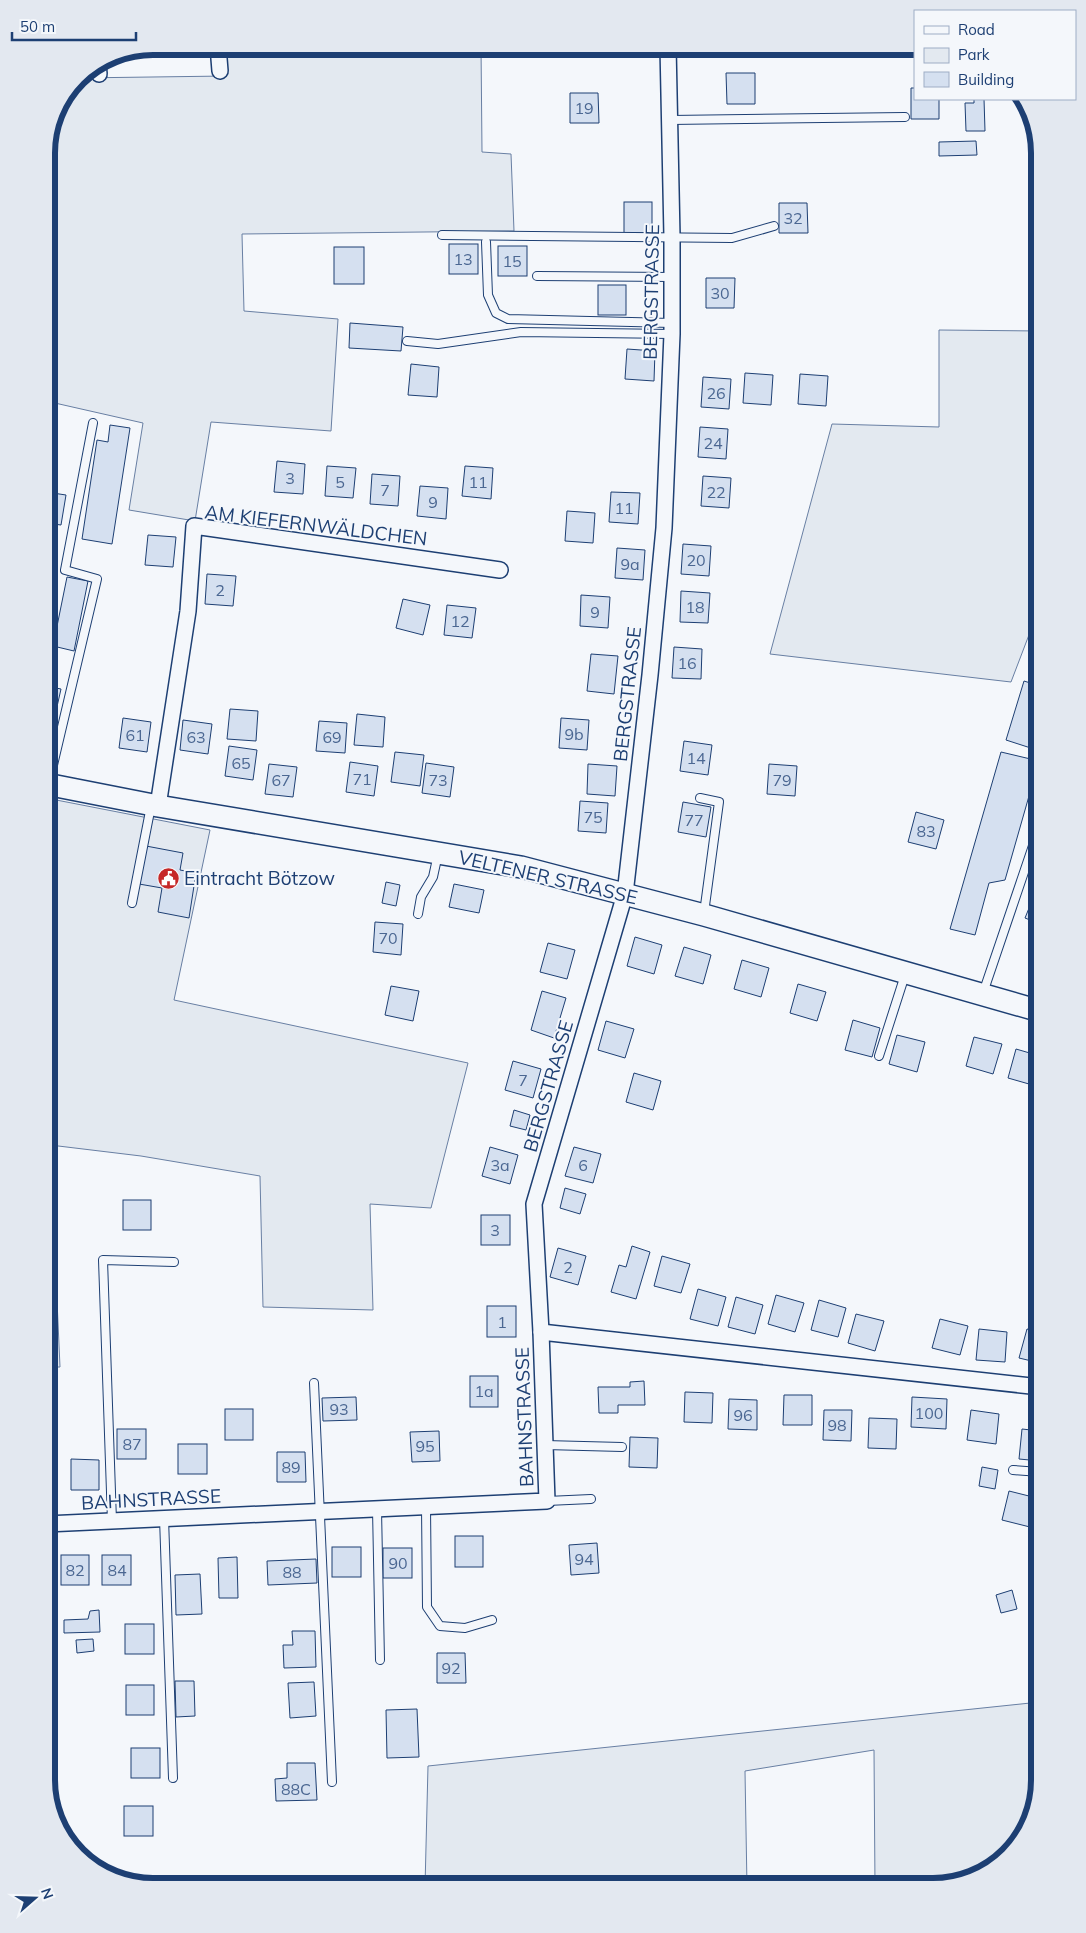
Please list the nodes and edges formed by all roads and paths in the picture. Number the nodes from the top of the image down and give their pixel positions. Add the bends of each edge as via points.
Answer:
1 (219, 55) edge
2 (668, 55) edge
3 (220, 71) dead end
4 (905, 117) dead end
5 (670, 120) junction
6 (774, 226) dead end
7 (442, 235) dead end
8 (672, 237) junction
9 (486, 242) dead end
10 (536, 276) dead end
11 (673, 277) junction
12 (672, 328) junction
13 (407, 341) dead end
14 (92, 423) dead end
15 (500, 570) dead end
16 (55, 755) edge
17 (55, 785) edge
18 (700, 798) dead end
19 (154, 805) junction
20 (1031, 851) edge
21 (438, 852) junction
22 (625, 894) junction
23 (132, 902) dead end
24 (418, 914) dead end
25 (704, 915) junction
26 (905, 973) junction
27 (982, 995) junction
28 (1031, 1009) edge
29 (878, 1056) dead end
30 (174, 1262) dead end
31 (541, 1332) junction
32 (314, 1383) dead end
33 (1031, 1386) edge
34 (545, 1444) junction
35 (622, 1447) dead end
36 (1013, 1470) dead end
37 (1031, 1471) edge
38 (591, 1499) dead end
39 (547, 1501) junction
40 (426, 1506) junction
41 (377, 1509) junction
42 (320, 1511) junction
43 (164, 1518) junction
44 (112, 1521) junction
45 (55, 1524) edge
46 (492, 1620) dead end
47 (380, 1660) dead end
48 (173, 1778) dead end
49 (332, 1782) dead end

1 - 3 street
2 - 5 street, BERGSTRASSE
4 - 5 lane
5 - 8 street, BERGSTRASSE
6 - 8 lane via 732,238
7 - 8 lane
8 - 11 street, BERGSTRASSE
9 - 12 lane via 488,295 496,313 508,319
10 - 11 lane
11 - 12 street, BERGSTRASSE
12 - 13 lane via 521,332 438,344
12 - 22 street, BERGSTRASSE via 664,528
14 - 16 lane via 65,570 97,579
15 - 19 street, AM KIEFERNWÄLDCHEN via 194,526 188,612
17 - 19 main road, VELTENER STRASSE
18 - 25 lane via 719,802
19 - 21 main road, VELTENER STRASSE
19 - 23 lane
20 - 27 lane
21 - 22 main road, VELTENER STRASSE via 521,867
21 - 24 lane via 433,877 422,897
22 - 25 main road, VELTENER STRASSE
22 - 31 street, BERGSTRASSE via 534,1204
25 - 26 main road, VELTENER STRASSE
26 - 27 main road, VELTENER STRASSE
26 - 29 lane
27 - 28 main road, VELTENER STRASSE
30 - 44 lane via 104,1260
31 - 33 street, BAHNSTRASSE
31 - 34 street, BAHNSTRASSE
32 - 42 lane
34 - 35 lane
34 - 39 street, BAHNSTRASSE
36 - 37 lane
38 - 39 lane
39 - 40 street, BAHNSTRASSE
40 - 41 street, BAHNSTRASSE
40 - 46 lane via 428,1607 440,1626 465,1628
41 - 42 street, BAHNSTRASSE
41 - 47 lane
42 - 43 street, BAHNSTRASSE
42 - 49 lane
43 - 44 street, BAHNSTRASSE
43 - 48 lane
44 - 45 street, BAHNSTRASSE

